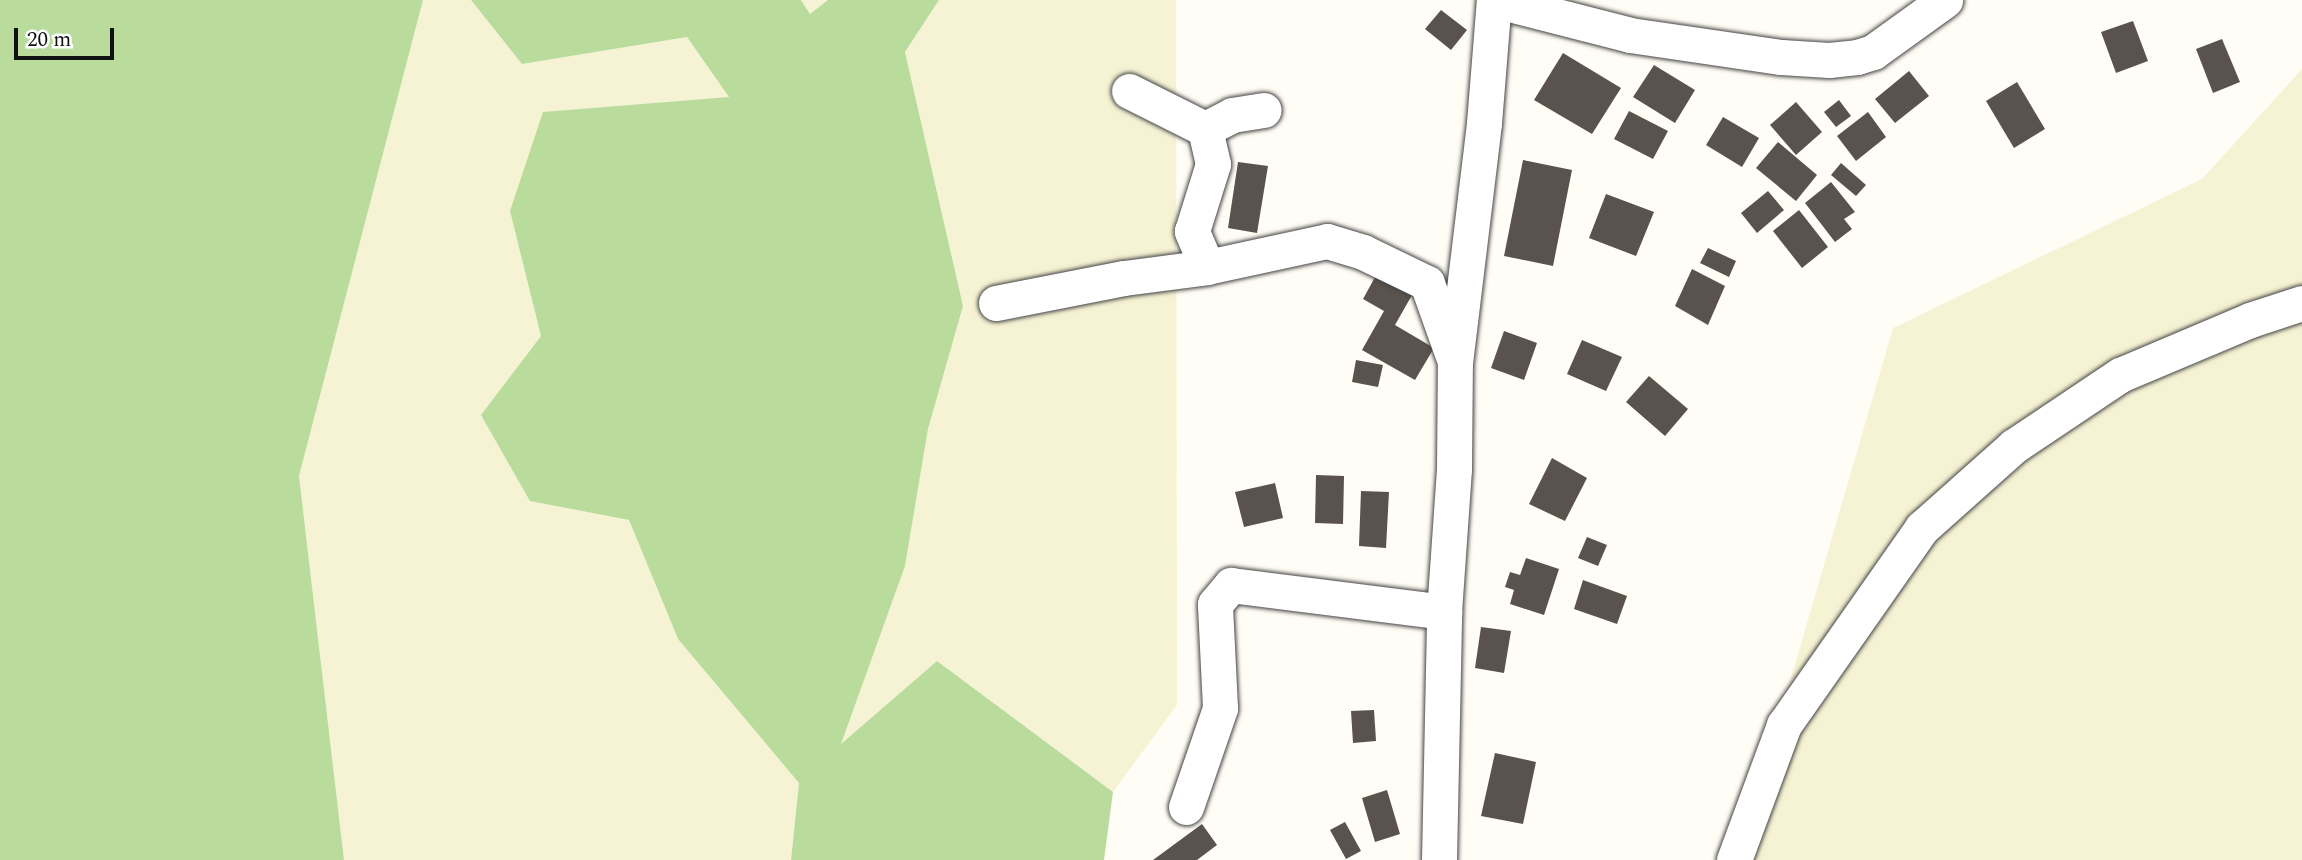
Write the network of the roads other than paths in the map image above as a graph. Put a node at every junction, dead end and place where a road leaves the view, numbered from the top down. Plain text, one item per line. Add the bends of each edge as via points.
1 (1494, 0) edge
2 (1945, 0) edge
3 (1129, 91) dead end
4 (1264, 110) dead end
5 (1205, 128) junction
6 (1207, 267) junction
7 (996, 303) dead end
8 (2302, 303) edge
9 (1455, 363) junction
10 (1444, 612) junction
11 (1186, 807) dead end
12 (1439, 860) edge
13 (1734, 860) edge

1 - 2 street via 1630,34 1829,60 1873,52
1 - 9 street
3 - 5 street
4 - 5 street via 1232,115
5 - 6 street via 1213,164 1192,231
6 - 7 street
6 - 9 street via 1326,242 1363,252 1427,283
8 - 13 street via 2120,375 2014,446 1922,528 1784,725
9 - 10 street via 1454,469
10 - 11 street via 1231,585 1215,604 1220,708
10 - 12 street

